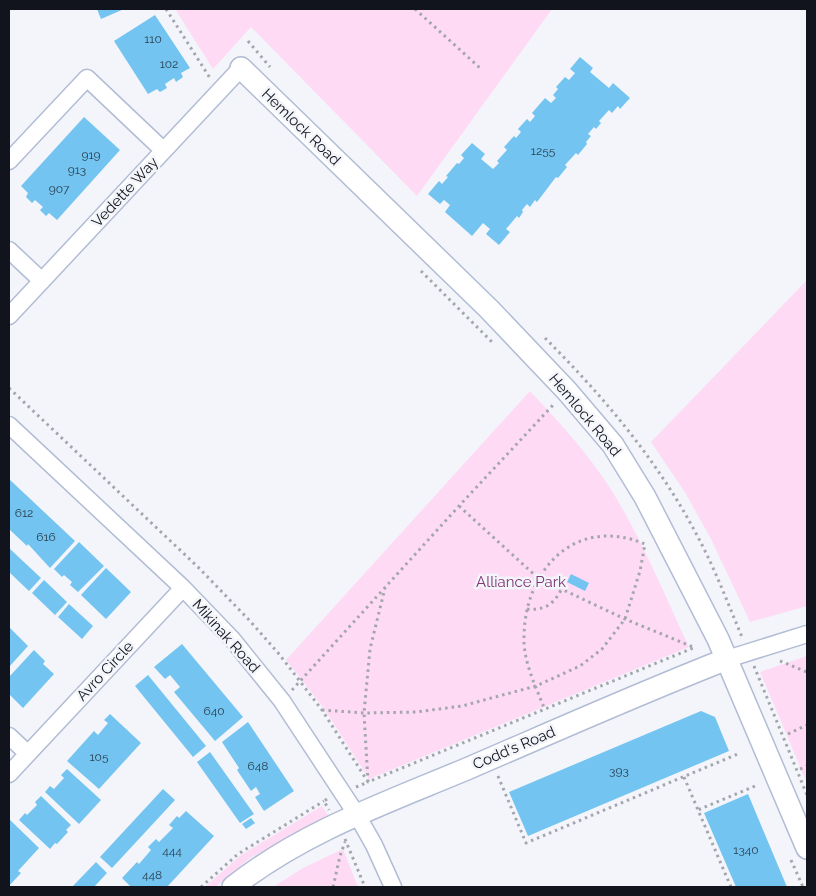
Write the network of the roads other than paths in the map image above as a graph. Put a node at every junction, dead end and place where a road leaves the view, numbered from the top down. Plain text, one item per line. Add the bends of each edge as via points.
1 (241, 68) joint
2 (163, 150) junction
3 (9, 161) edge
4 (9, 250) edge
5 (42, 281) junction
6 (9, 316) edge
7 (9, 425) edge
8 (183, 588) junction
9 (807, 634) edge
10 (727, 659) junction
11 (9, 736) edge
12 (27, 753) junction
13 (9, 774) edge
14 (357, 816) junction
15 (798, 850) edge
16 (234, 887) edge
17 (393, 887) edge

1 - 2 street, Vedette Way
1 - 10 street, Hemlock Road via 489,309 560,402 608,439 667,538
2 - 3 street via 87,78
2 - 5 street, Vedette Way
4 - 5 street
5 - 6 street, Vedette Way
7 - 8 street, Mikinak Road
8 - 12 street, Avro Circle
8 - 14 street, Mikinak Road via 232,639 282,701
9 - 10 street, Codd's Road
10 - 14 street, Codd's Road
10 - 15 street, Hemlock Road
11 - 12 street
12 - 13 street, Avro Circle
14 - 16 street, Codd's Road via 288,850
14 - 17 street, Mikinak Road

